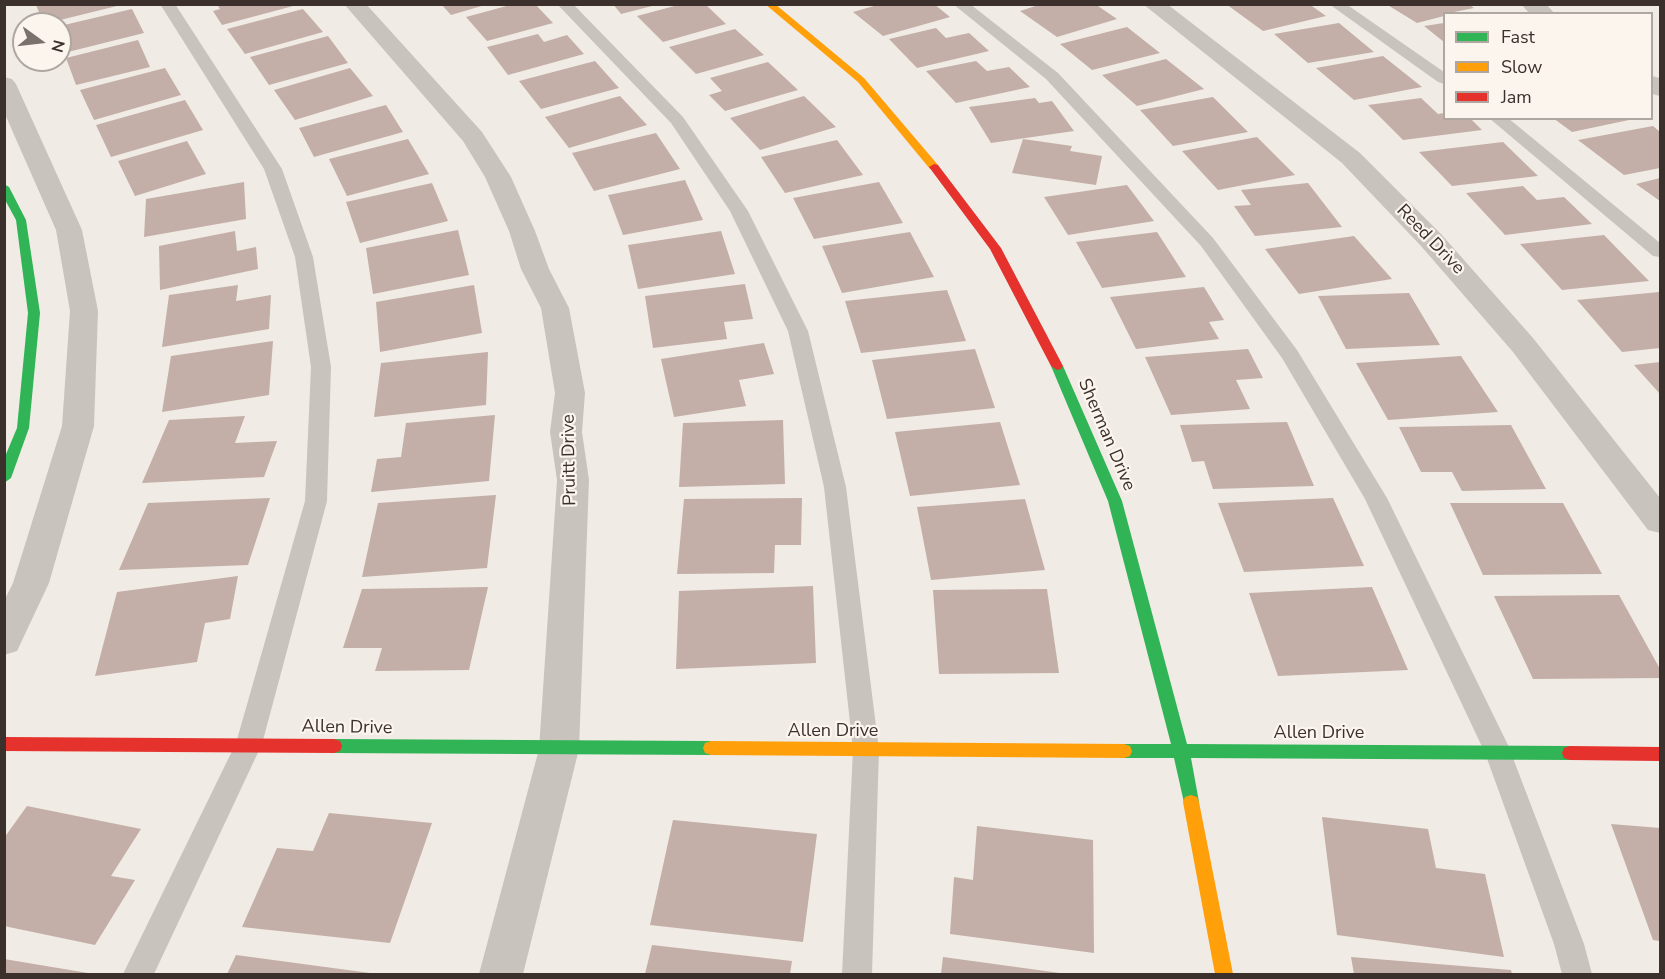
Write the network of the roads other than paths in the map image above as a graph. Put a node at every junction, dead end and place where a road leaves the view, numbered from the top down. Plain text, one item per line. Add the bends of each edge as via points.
1 (167, 4) edge
2 (354, 4) edge
3 (564, 4) edge
4 (769, 4) edge
5 (960, 4) edge
6 (1153, 4) edge
7 (1336, 4) edge
8 (1443, 78) edge
9 (4, 84) edge
10 (1499, 120) edge
11 (4, 187) edge
12 (1660, 252) edge
13 (4, 478) edge
14 (1660, 521) edge
15 (4, 640) edge
16 (4, 744) edge
17 (249, 744) junction
18 (559, 749) junction
19 (866, 750) junction
20 (1181, 751) junction
21 (1498, 753) junction
22 (1660, 754) edge
23 (138, 975) edge
24 (501, 975) edge
25 (857, 975) edge
26 (1224, 975) edge
27 (1577, 975) edge

1 - 17 lane via 273,169 304,257 321,368 316,501
2 - 18 street, Pruitt Drive via 473,137 498,177 534,269 555,308 570,393 566,432 573,480
3 - 19 lane via 677,120 739,211 798,331 835,487
4 - 20 street, Sherman Drive via 861,80 929,160 995,248 1057,365 1115,501
5 - 21 lane via 1059,84 1207,242 1290,355 1376,498
6 - 14 street, Reed Drive via 1351,158 1431,240 1523,345
7 - 8 lane
9 - 15 street via 69,230 84,311 78,426 31,583
10 - 12 lane
11 - 13 street via 21,220 34,313 23,428
16 - 17 street, Allen Drive
17 - 18 street, Allen Drive
17 - 23 lane
18 - 19 street, Allen Drive
18 - 24 street, Pruitt Drive
19 - 20 street, Allen Drive
19 - 25 lane
20 - 21 street, Allen Drive
20 - 26 street, Sherman Drive
21 - 22 street, Allen Drive
21 - 27 lane

